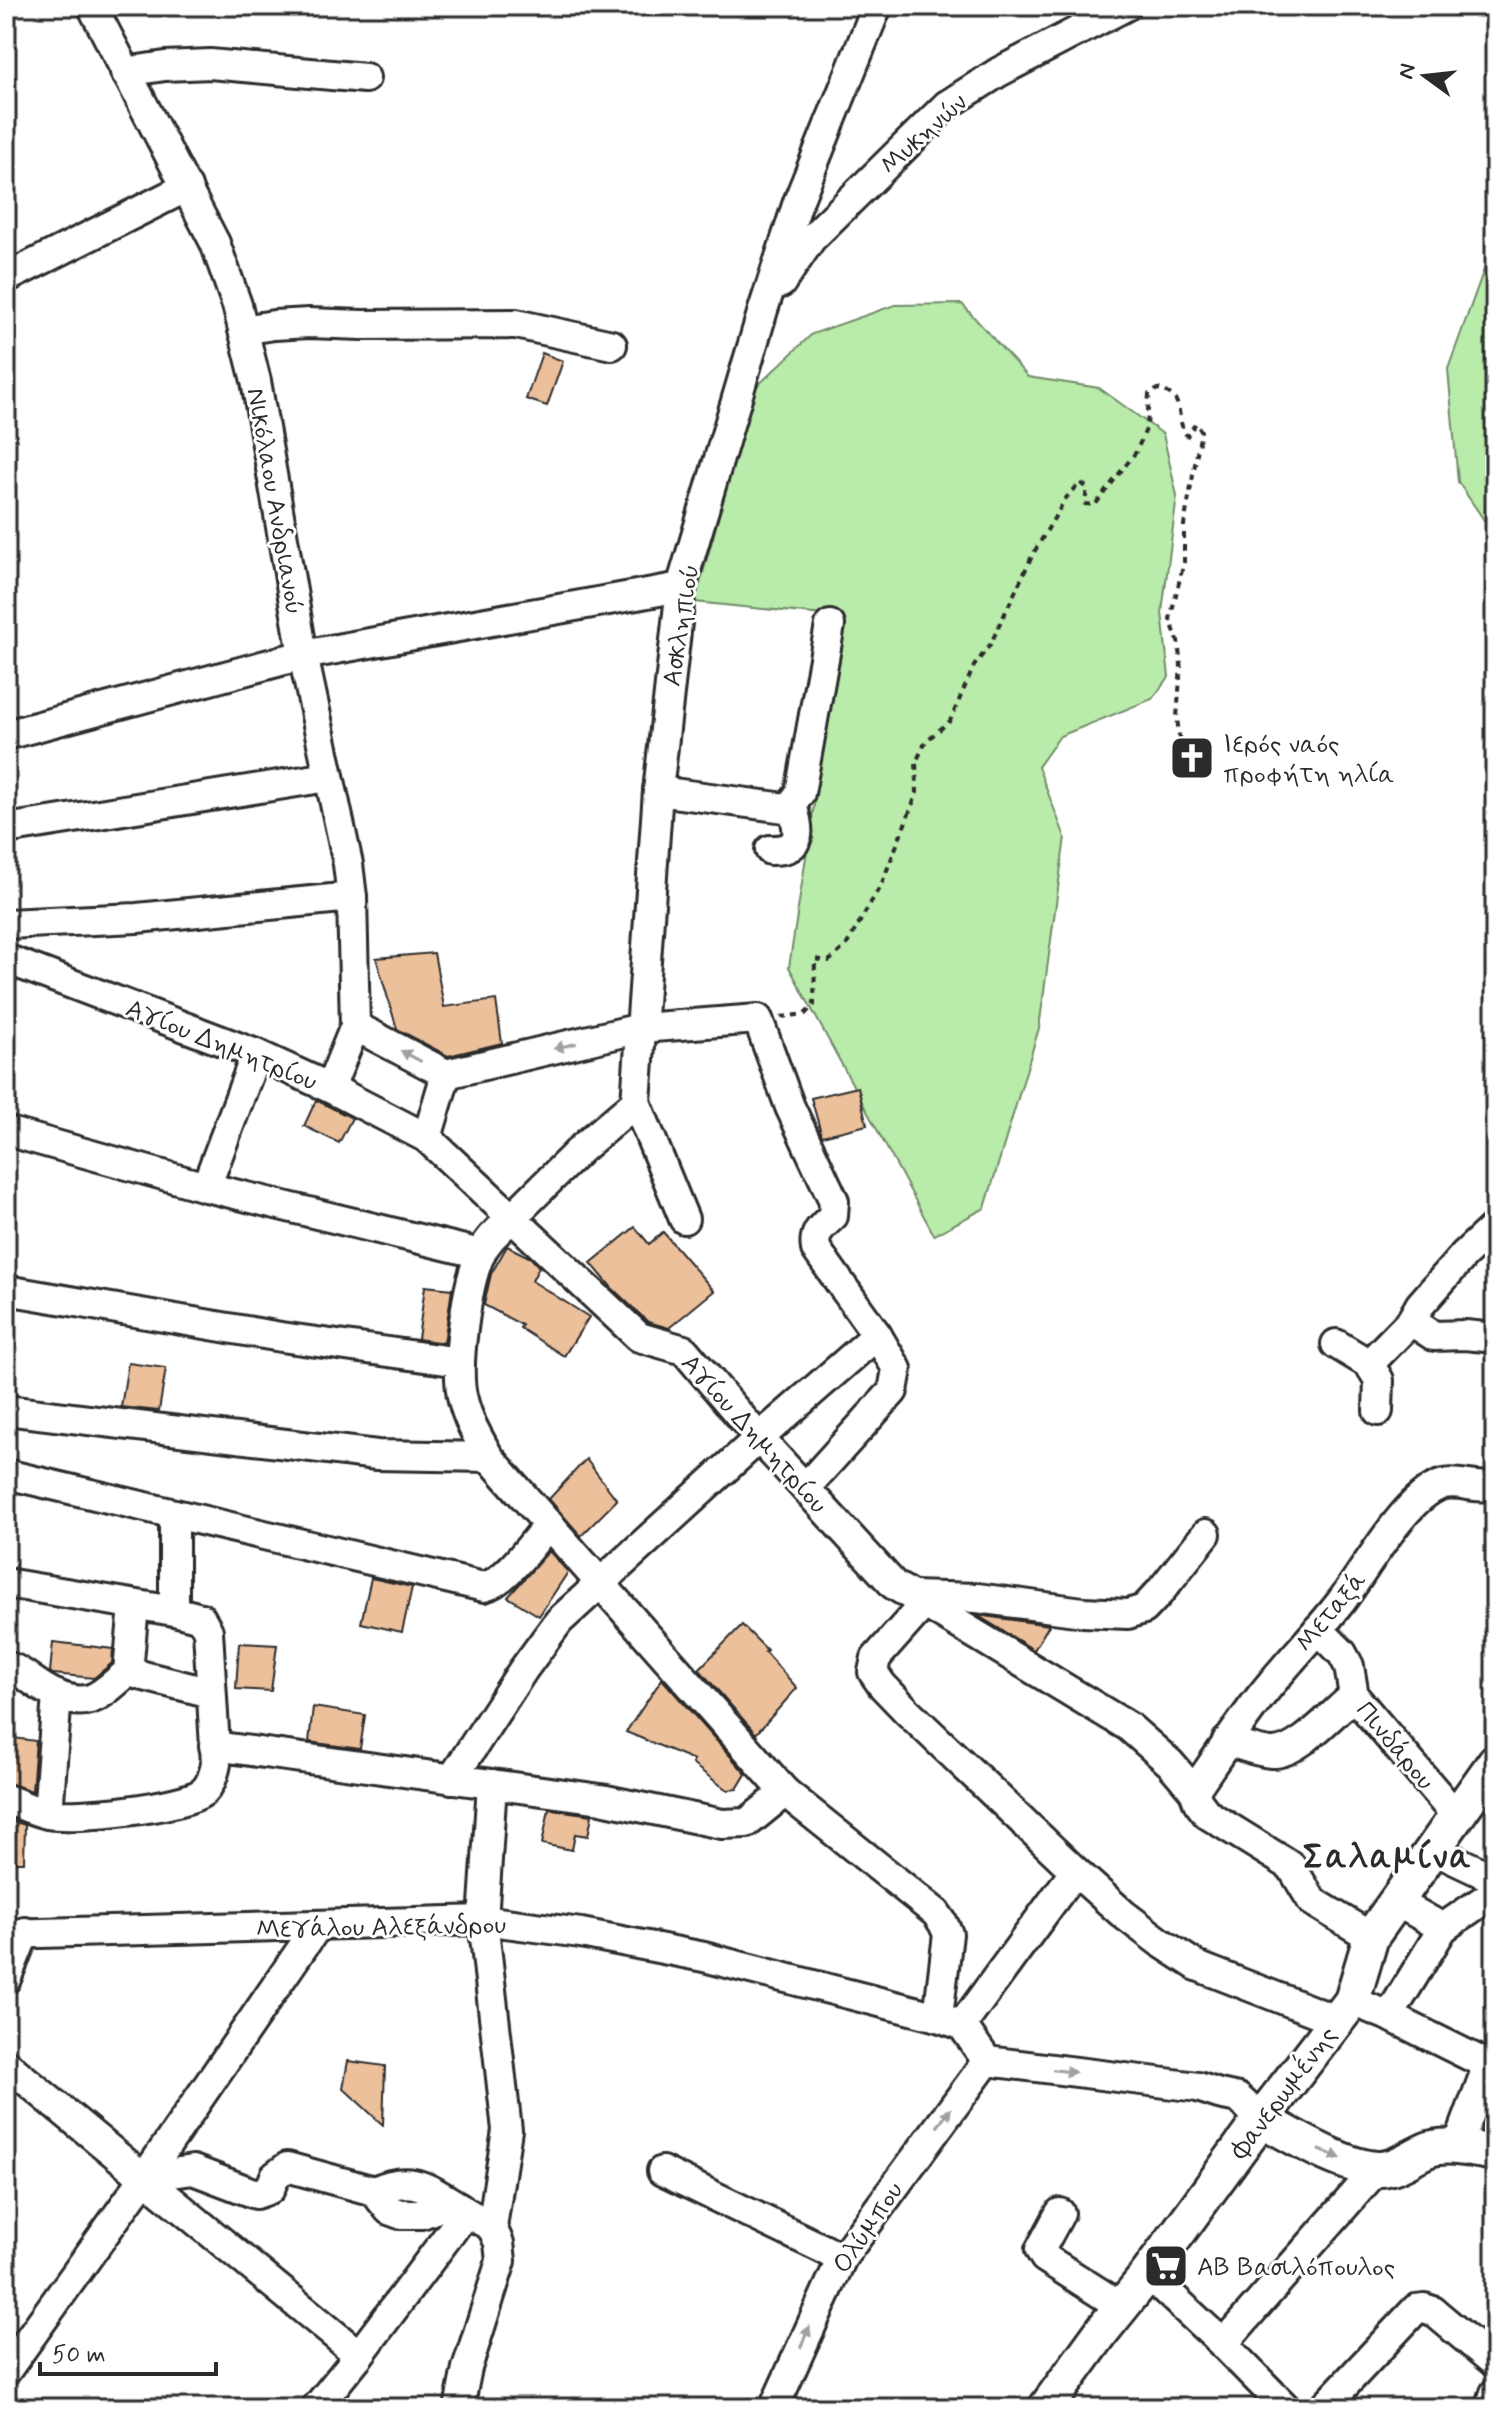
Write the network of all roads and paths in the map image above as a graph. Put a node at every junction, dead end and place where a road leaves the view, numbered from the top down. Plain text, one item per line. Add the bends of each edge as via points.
1 (92, 6) edge
2 (877, 6) edge
3 (1126, 6) edge
4 (125, 72) junction
5 (365, 78) dead end
6 (187, 187) junction
7 (6, 278) edge
8 (763, 310) junction
9 (243, 330) junction
10 (612, 345) dead end
11 (681, 587) junction
12 (830, 625) dead end
13 (303, 655) junction
14 (7, 739) edge
15 (1180, 745) dead end
16 (328, 777) junction
17 (658, 791) junction
18 (792, 804) junction
19 (6, 829) edge
20 (770, 850) dead end
21 (352, 897) junction
22 (6, 924) edge
23 (6, 959) edge
24 (758, 1019) junction
25 (355, 1026) junction
26 (641, 1028) junction
27 (256, 1054) junction
28 (446, 1074) junction
29 (330, 1088) junction
30 (636, 1102) junction
31 (6, 1131) edge
32 (427, 1138) junction
33 (206, 1187) junction
34 (510, 1218) junction
35 (684, 1219) dead end
36 (1495, 1226) edge
37 (481, 1254) junction
38 (6, 1290) edge
39 (1411, 1321) junction
40 (877, 1335) junction
41 (1495, 1338) edge
42 (1336, 1344) dead end
43 (460, 1362) junction
44 (1369, 1364) junction
45 (6, 1410) edge
46 (1378, 1411) dead end
47 (759, 1438) junction
48 (489, 1457) junction
49 (6, 1474) edge
50 (1495, 1485) edge
51 (805, 1488) junction
52 (174, 1516) junction
53 (549, 1524) junction
54 (1206, 1534) dead end
55 (600, 1582) junction
56 (6, 1583) edge
57 (918, 1600) junction
58 (134, 1605) junction
59 (174, 1611) junction
60 (1318, 1629) junction
61 (6, 1666) edge
62 (128, 1672) junction
63 (211, 1693) junction
64 (57, 1695) junction
65 (1354, 1696) junction
66 (1227, 1741) junction
67 (214, 1746) junction
68 (1495, 1762) edge
69 (452, 1779) junction
70 (492, 1784) junction
71 (1194, 1791) junction
72 (785, 1792) junction
73 (6, 1799) edge
74 (48, 1814) junction
75 (1458, 1818) junction
76 (1434, 1850) junction
77 (1075, 1871) junction
78 (1495, 1879) edge
79 (1495, 1892) edge
80 (1397, 1902) junction
81 (483, 1920) junction
82 (318, 1925) junction
83 (1443, 1928) junction
84 (16, 1933) edge
85 (1371, 1937) junction
86 (6, 1979) edge
87 (1344, 2010) junction
88 (1389, 2016) junction
89 (950, 2021) junction
90 (987, 2061) junction
91 (6, 2064) edge
92 (1491, 2066) edge
93 (1261, 2119) junction
94 (1457, 2148) junction
95 (1495, 2153) edge
96 (503, 2162) junction
97 (1377, 2169) junction
98 (662, 2171) dead end
99 (145, 2177) junction
100 (456, 2206) junction
101 (1060, 2213) dead end
102 (492, 2227) junction
103 (842, 2258) junction
104 (1148, 2274) junction
105 (1122, 2307) junction
106 (1223, 2344) junction
107 (359, 2355) junction
108 (1495, 2363) edge
109 (6, 2371) edge
110 (1495, 2393) edge
111 (316, 2408) edge
112 (459, 2408) edge
113 (774, 2408) edge
114 (1046, 2408) edge
115 (1286, 2408) edge
116 (1323, 2408) edge
117 (1490, 2408) edge

1 - 4 street, Νικόλαου Ανδριανού
2 - 8 street, Ασκληπιού via 798,202
3 - 8 street, Μυκηνών via 947,105 811,239
4 - 5 street via 210,64
4 - 6 street, Νικόλαου Ανδριανού
6 - 7 street
6 - 9 street, Νικόλαου Ανδριανού via 215,243
8 - 11 street, Ασκληπιού
9 - 10 street via 309,323 516,324
9 - 13 street, Νικόλαου Ανδριανού
11 - 13 street
11 - 17 street, Ασκληπιού
12 - 18 street via 800,793
13 - 14 street
13 - 16 street, Νικόλαου Ανδριανού
15 - 24 path via 1181,665 1170,619 1184,562 1184,525 1201,431 1196,423 1187,436 1178,401 1158,389 1149,394 1147,427 1136,452 1095,505 1085,504 1087,487 1080,483 1066,498 974,666 950,721 926,741 916,762 917,793 882,883 846,946 829,961 815,959 814,1005 805,1014
16 - 19 street
16 - 21 street, Νικόλαου Ανδριανού
17 - 18 street via 785,808
17 - 26 street, Ασκληπιού
18 - 20 street via 797,839 792,847
21 - 22 street via 137,918
21 - 25 street, Νικόλαου Ανδριανού
23 - 27 street, Αγίου Δημητρίου
24 - 26 street
24 - 40 street via 790,1107 834,1201 833,1216 817,1231 816,1249
28 -> 25 street
25 - 29 street
26 -> 28 street
26 - 30 street, Ασκληπιού
27 - 29 street, Αγίου Δημητρίου
27 - 33 street
28 - 32 street
29 - 32 street, Αγίου Δημητρίου
30 - 34 street
30 - 35 street
31 - 33 street
32 - 34 street, Αγίου Δημητρίου
33 - 37 street
34 - 37 street
34 - 47 street, Αγίου Δημητρίου via 639,1337 684,1350
36 - 39 street via 1464,1255
37 - 43 street via 467,1305
38 - 43 street
39 - 41 street via 1434,1336
39 - 44 street
40 - 47 street
40 - 51 street via 897,1369 893,1391
42 - 44 street
43 - 48 street via 462,1397
44 - 46 street via 1379,1380
45 - 48 street via 377,1455
47 - 51 street, Αγίου Δημητρίου
47 - 55 street
48 - 53 street
49 - 52 street
50 - 60 street, Μεταξά via 1437,1485 1424,1495
51 - 57 street, Αγίου Δημητρίου via 894,1585
52 - 53 street via 484,1587 504,1576
52 - 59 street
53 - 55 street
54 - 57 street via 1144,1609 1128,1614 977,1598
55 - 69 street via 559,1621
55 - 72 street
56 - 58 street
57 - 71 street, Αγίου Δημητρίου via 1129,1727
57 - 77 street via 876,1658 873,1672
58 - 59 street
58 - 62 street
59 - 63 street via 201,1618 207,1625
60 - 65 street, Πινδάρου via 1349,1666
60 - 66 street, Μεταξά
61 - 64 street
62 - 63 street
62 - 64 street via 95,1699
63 - 67 street
64 - 74 street
65 - 66 street via 1313,1732 1275,1754
65 - 75 street, Πινδάρου
66 - 71 street, Μεταξά
67 - 69 street
67 - 74 street via 213,1779 196,1795 146,1808
68 - 75 main road, Φανερωμένης
69 - 70 street
70 - 72 street via 722,1824 747,1823
70 - 81 street
71 - 85 street, Αγίου Δημητρίου via 1207,1814 1291,1866 1312,1901
72 - 89 street via 936,1913 948,1934
73 - 74 street
75 - 76 main road, Φανερωμένης
76 - 78 street
76 - 80 main road, Φανερωμένης
77 - 87 street via 1123,1914 1197,1966
77 - 89 street
79 - 83 street
80 - 83 street
80 - 85 main road, Φανερωμένης
81 - 82 street, Μεγάλου Αλεξάνδρου
81 - 89 street, Μεγάλου Αλεξάνδρου via 704,1957
81 - 96 street via 507,2130
82 - 84 street, Μεγάλου Αλεξάνδρου
82 - 99 street
83 - 88 street
84 - 86 street
85 - 87 main road, Φανερωμένης
87 - 88 street
87 - 93 main road, Φανερωμένης
88 - 92 street
89 - 90 street
90 -> 93 street via 1198,2087 1238,2098
103 -> 90 street, Ολύμπου
91 - 99 street
92 - 94 street
93 -> 97 main road via 1319,2150
93 - 104 main road, Φανερωμένης
94 - 95 main road
94 - 97 main road via 1430,2148
96 - 100 street
96 - 102 street
97 - 106 street
98 - 103 street
99 - 100 street via 193,2170 256,2194 270,2189 287,2167 374,2191 386,2185 424,2185
99 - 107 street
99 - 109 street
100 - 102 street
100 - 107 street
101 - 105 street via 1040,2250 1045,2258
102 - 112 street via 501,2261
113 -> 103 street, Ολύμπου
104 - 105 main road, Φανερωμένης
104 - 106 street
105 - 114 main road, Φανερωμένης
106 - 115 street
107 - 111 street
108 - 116 street via 1433,2311 1416,2309
110 - 117 street

